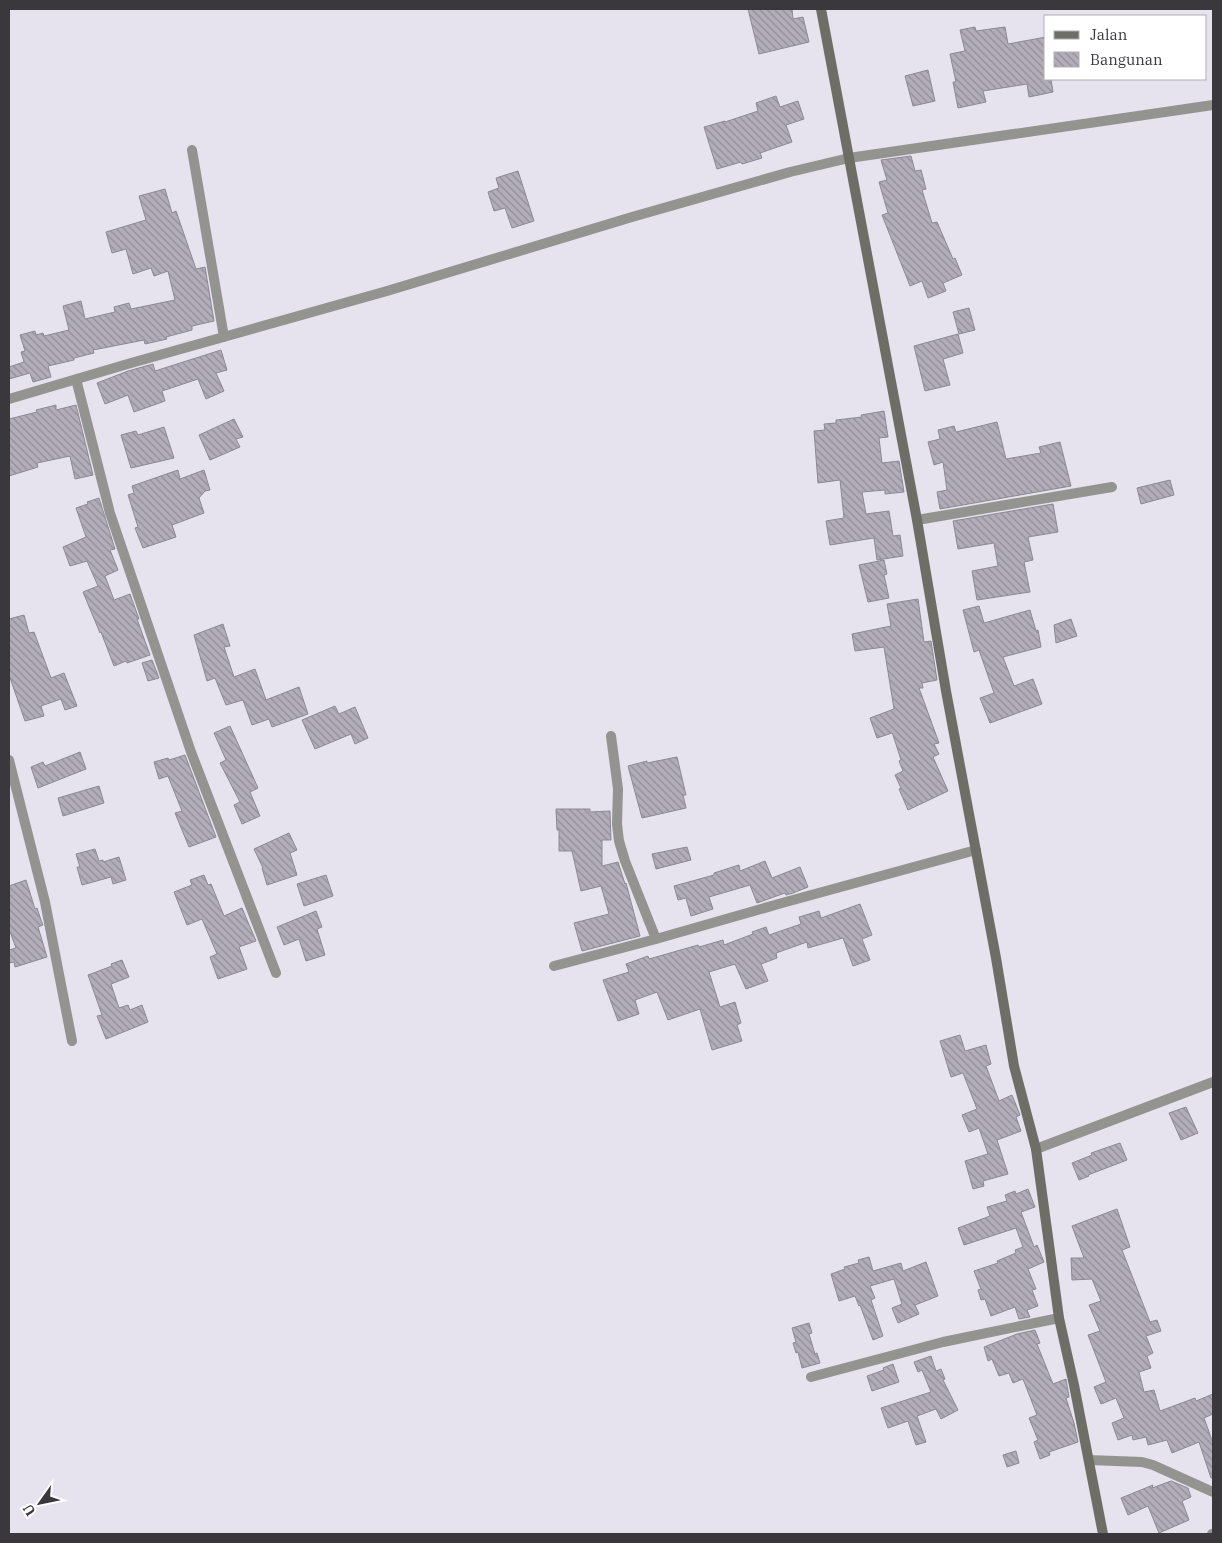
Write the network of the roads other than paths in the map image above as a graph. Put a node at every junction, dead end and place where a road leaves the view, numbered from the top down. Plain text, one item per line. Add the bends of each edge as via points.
1 (821, 9) edge
2 (1213, 105) edge
3 (192, 150) dead end
4 (849, 158) junction
5 (224, 337) junction
6 (76, 379) junction
7 (9, 399) edge
8 (1112, 487) dead end
9 (916, 520) junction
10 (610, 736) dead end
11 (9, 760) edge
12 (976, 850) junction
13 (656, 940) junction
14 (554, 966) dead end
15 (276, 973) dead end
16 (72, 1041) dead end
17 (1213, 1082) edge
18 (1036, 1149) junction
19 (1059, 1318) junction
20 (811, 1377) dead end
21 (1089, 1460) junction
22 (1213, 1492) edge
23 (1103, 1534) edge

1 - 4 main road
2 - 4 street
3 - 5 street
4 - 5 street via 650,212
4 - 9 main road
5 - 6 street
6 - 7 street
6 - 15 street via 110,513 191,752
8 - 9 street
9 - 12 main road
10 - 13 street via 618,789 619,841
11 - 16 street via 45,902
12 - 13 street
12 - 18 main road via 1014,1066
13 - 14 street
17 - 18 street
18 - 19 main road
19 - 20 street via 943,1342
19 - 21 main road
21 - 22 street via 1142,1462
21 - 23 main road

